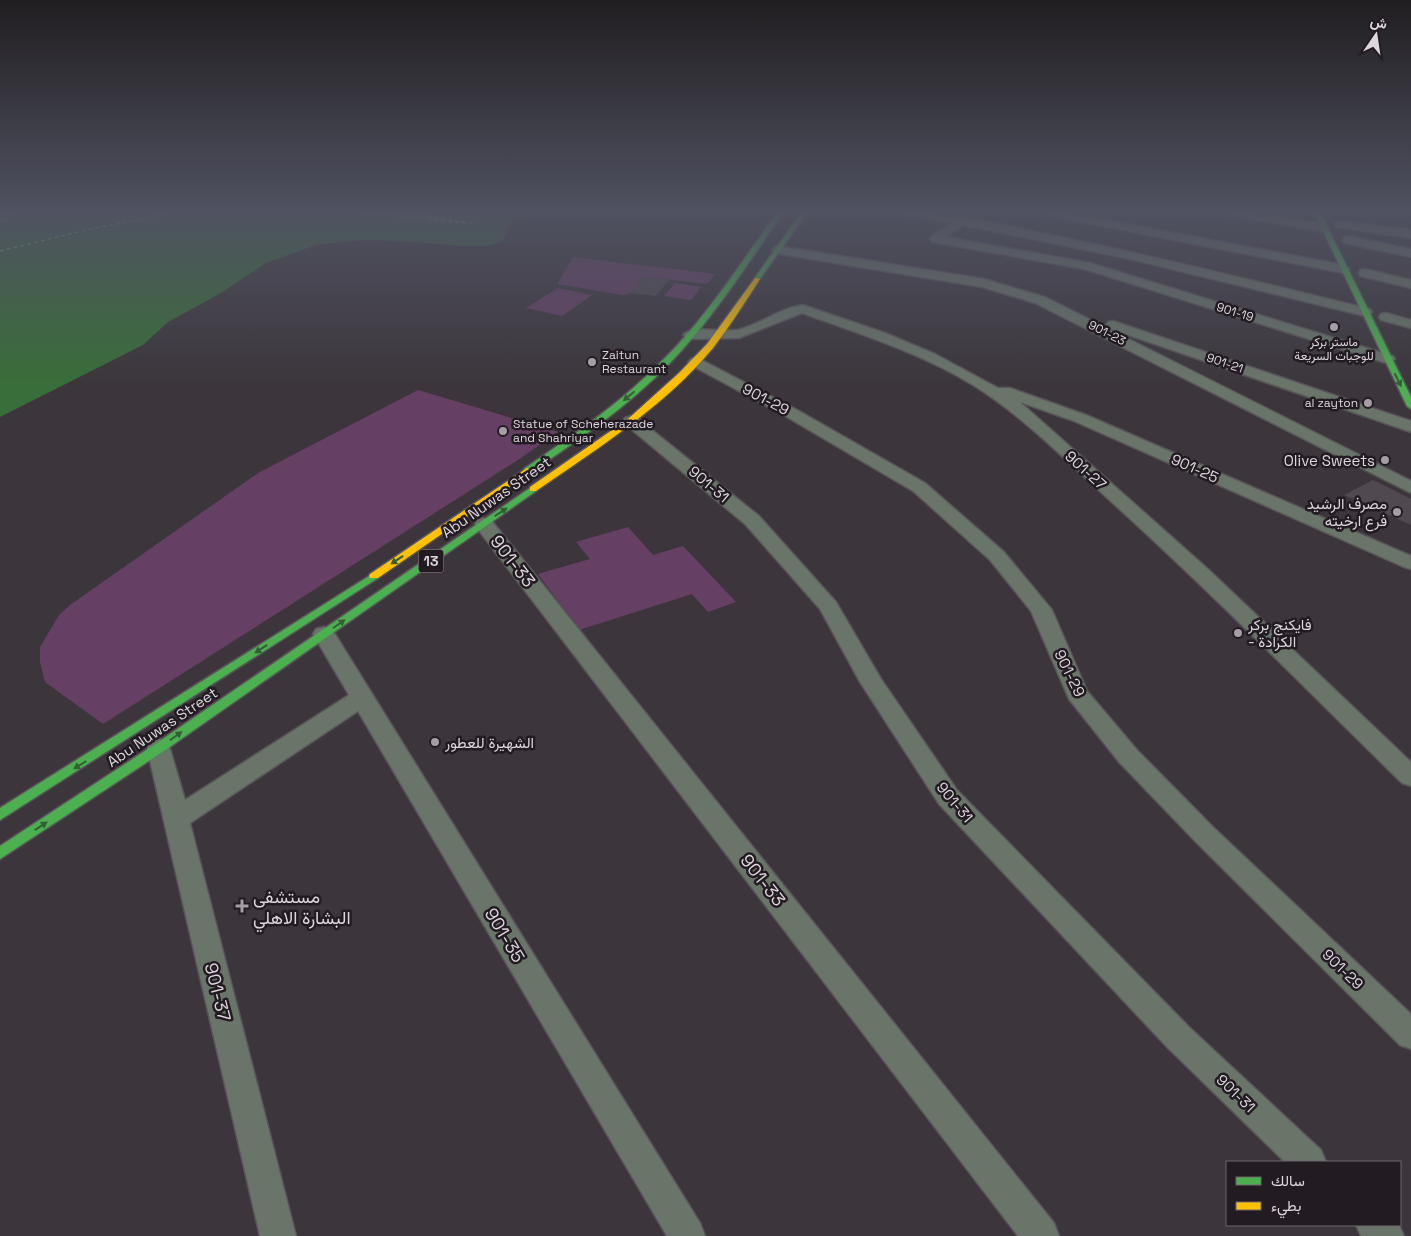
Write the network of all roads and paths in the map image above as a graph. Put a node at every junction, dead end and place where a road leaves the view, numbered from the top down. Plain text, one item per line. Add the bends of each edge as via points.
1 (740, 268) edge
2 (766, 268) edge
3 (888, 268) edge
4 (1091, 268) edge
5 (1184, 268) edge
6 (1332, 268) edge
7 (1363, 268) edge
8 (1370, 268) edge
9 (1344, 270) joint
10 (1411, 284) edge
11 (1374, 290) dead end
12 (1040, 300) junction
13 (1365, 312) junction
14 (1384, 313) joint
15 (1411, 324) edge
16 (1395, 333) dead end
17 (690, 335) junction
18 (718, 336) junction
19 (1388, 359) junction
20 (696, 362) junction
21 (976, 381) junction
22 (1411, 406) edge
23 (631, 420) junction
24 (1411, 427) edge
25 (1411, 488) edge
26 (484, 524) junction
27 (1411, 563) edge
28 (324, 634) junction
29 (362, 697) junction
30 (159, 748) junction
31 (1411, 777) edge
32 (0, 814) edge
33 (176, 819) junction
34 (0, 853) edge
35 (1411, 1035) edge
36 (1308, 1161) edge
37 (1375, 1226) edge
38 (278, 1236) edge
39 (687, 1236) edge
40 (1041, 1236) edge
41 (1386, 1236) edge

1 - 17 main road, Abu Nuwas Street / 13
2 - 18 main road, Abu Nuwas Street / 13
3 - 12 street, 901-23 via 984,283
4 - 19 street, 901-19
5 - 13 street
6 - 9 street
7 - 11 main road
8 - 10 street
9 - 13 main road
12 - 24 street, 901-21
12 - 25 street, 901-23
13 - 19 main road
14 - 15 street
14 - 16 main road
17 - 18 street, 901-27
17 -> 32 main road, Abu Nuwas Street / 13 via 638,388 554,452 358,587
18 - 20 main road, Abu Nuwas Street / 13
18 - 21 street, 901-27 via 748,331 794,310 810,311 930,357
19 -> 22 main road
20 - 23 main road, Abu Nuwas Street / 13
20 - 35 street, 901-29 via 919,487 998,556 1040,610 1077,694 1128,756
21 - 27 street, 901-25 via 1080,418
21 - 31 street, 901-27 via 1018,408 1194,568
26 -> 23 main road, Abu Nuwas Street / 13
23 - 36 street, 901-31 via 752,520 830,606 871,682 948,797 1178,1038
28 -> 26 main road, Abu Nuwas Street / 13
26 - 40 street, 901-33
28 - 29 street, 901-35
30 -> 28 main road, Abu Nuwas Street / 13
29 - 33 street
29 - 39 street, 901-35
30 - 33 street, 901-37
34 -> 30 main road, Abu Nuwas Street / 13
33 - 38 street, 901-37
37 - 41 street

